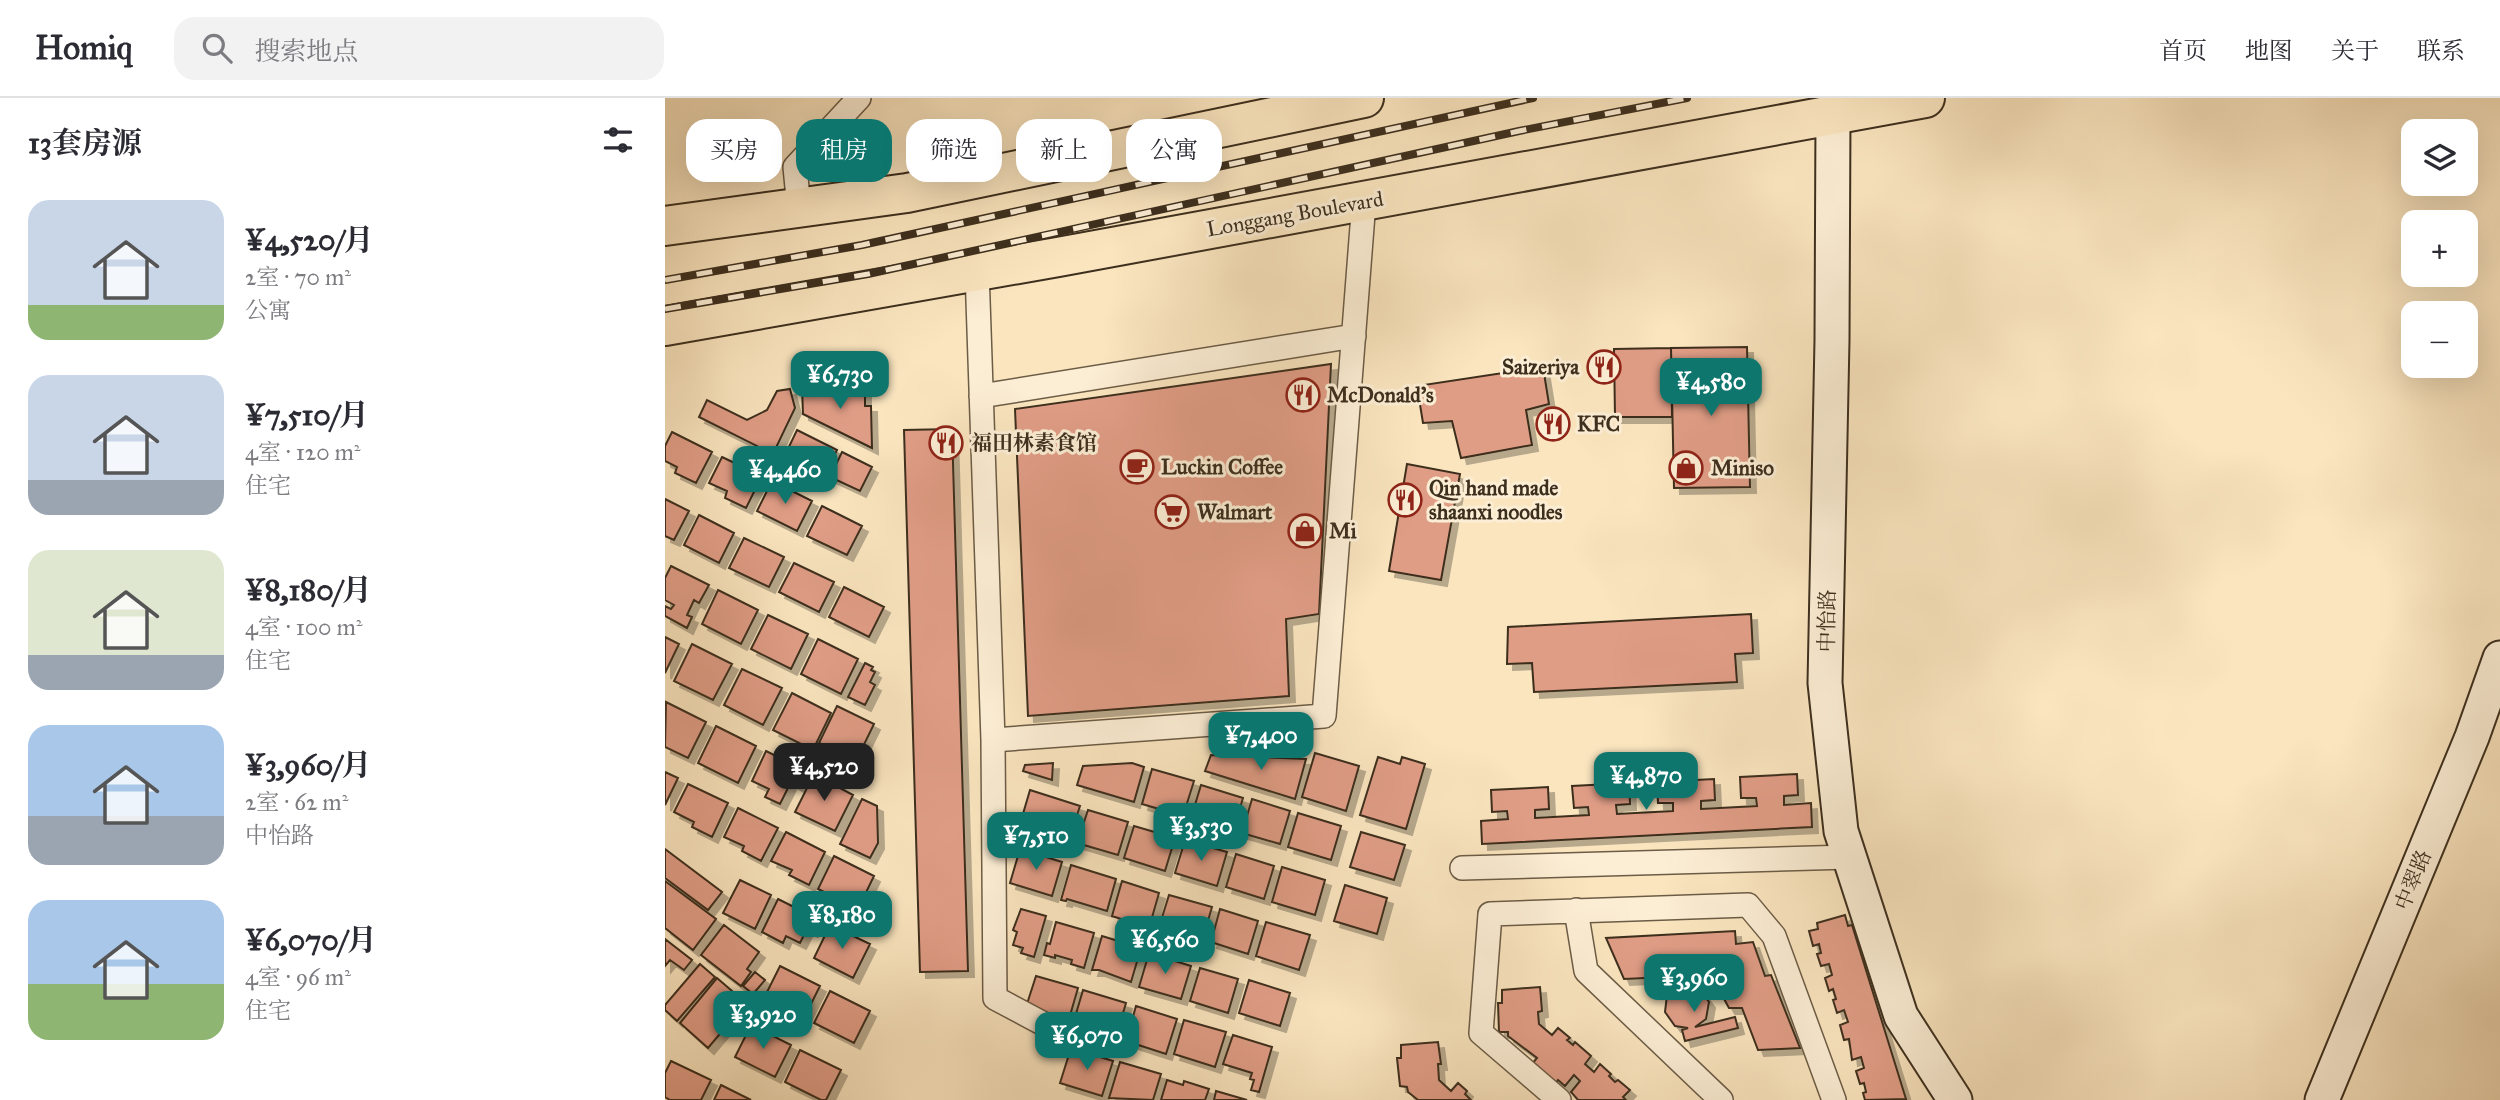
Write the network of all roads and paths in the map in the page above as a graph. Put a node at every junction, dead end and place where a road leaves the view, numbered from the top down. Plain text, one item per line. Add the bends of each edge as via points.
1 (859, 98) edge
2 (1364, 98) edge
3 (1925, 98) edge
4 (1833, 116) junction
5 (1364, 201) junction
6 (799, 208) junction
7 (665, 226) edge
8 (977, 271) junction
9 (665, 326) edge
10 (1354, 336) junction
11 (981, 396) junction
12 (2500, 658) edge
13 (993, 740) junction
14 (1849, 857) junction
15 (1462, 868) dead end
16 (1576, 910) junction
17 (1057, 1031) dead end
18 (1716, 1098) edge
19 (1559, 1100) edge
20 (1834, 1100) edge
21 (1955, 1100) edge
22 (2322, 1100) edge

1 - 6 street via 795,167
2 - 6 highway via 907,193
3 - 4 highway, Longgang Boulevard
4 - 5 highway, Longgang Boulevard
4 - 14 street, 中怡路 via 1825,683 1840,831
5 - 8 highway, Longgang Boulevard
5 - 10 street
6 - 7 highway
8 - 9 highway, Longgang Boulevard
8 - 11 street
10 - 11 street
10 - 13 street via 1324,716
11 - 13 street
12 - 22 street, 中翠路 via 2472,737
13 - 17 street via 995,999
14 - 15 street
14 - 21 street, 中怡路 via 1901,1016
16 - 18 street via 1586,971
16 - 19 street via 1490,914 1481,1032
16 - 20 street via 1748,905 1774,936

